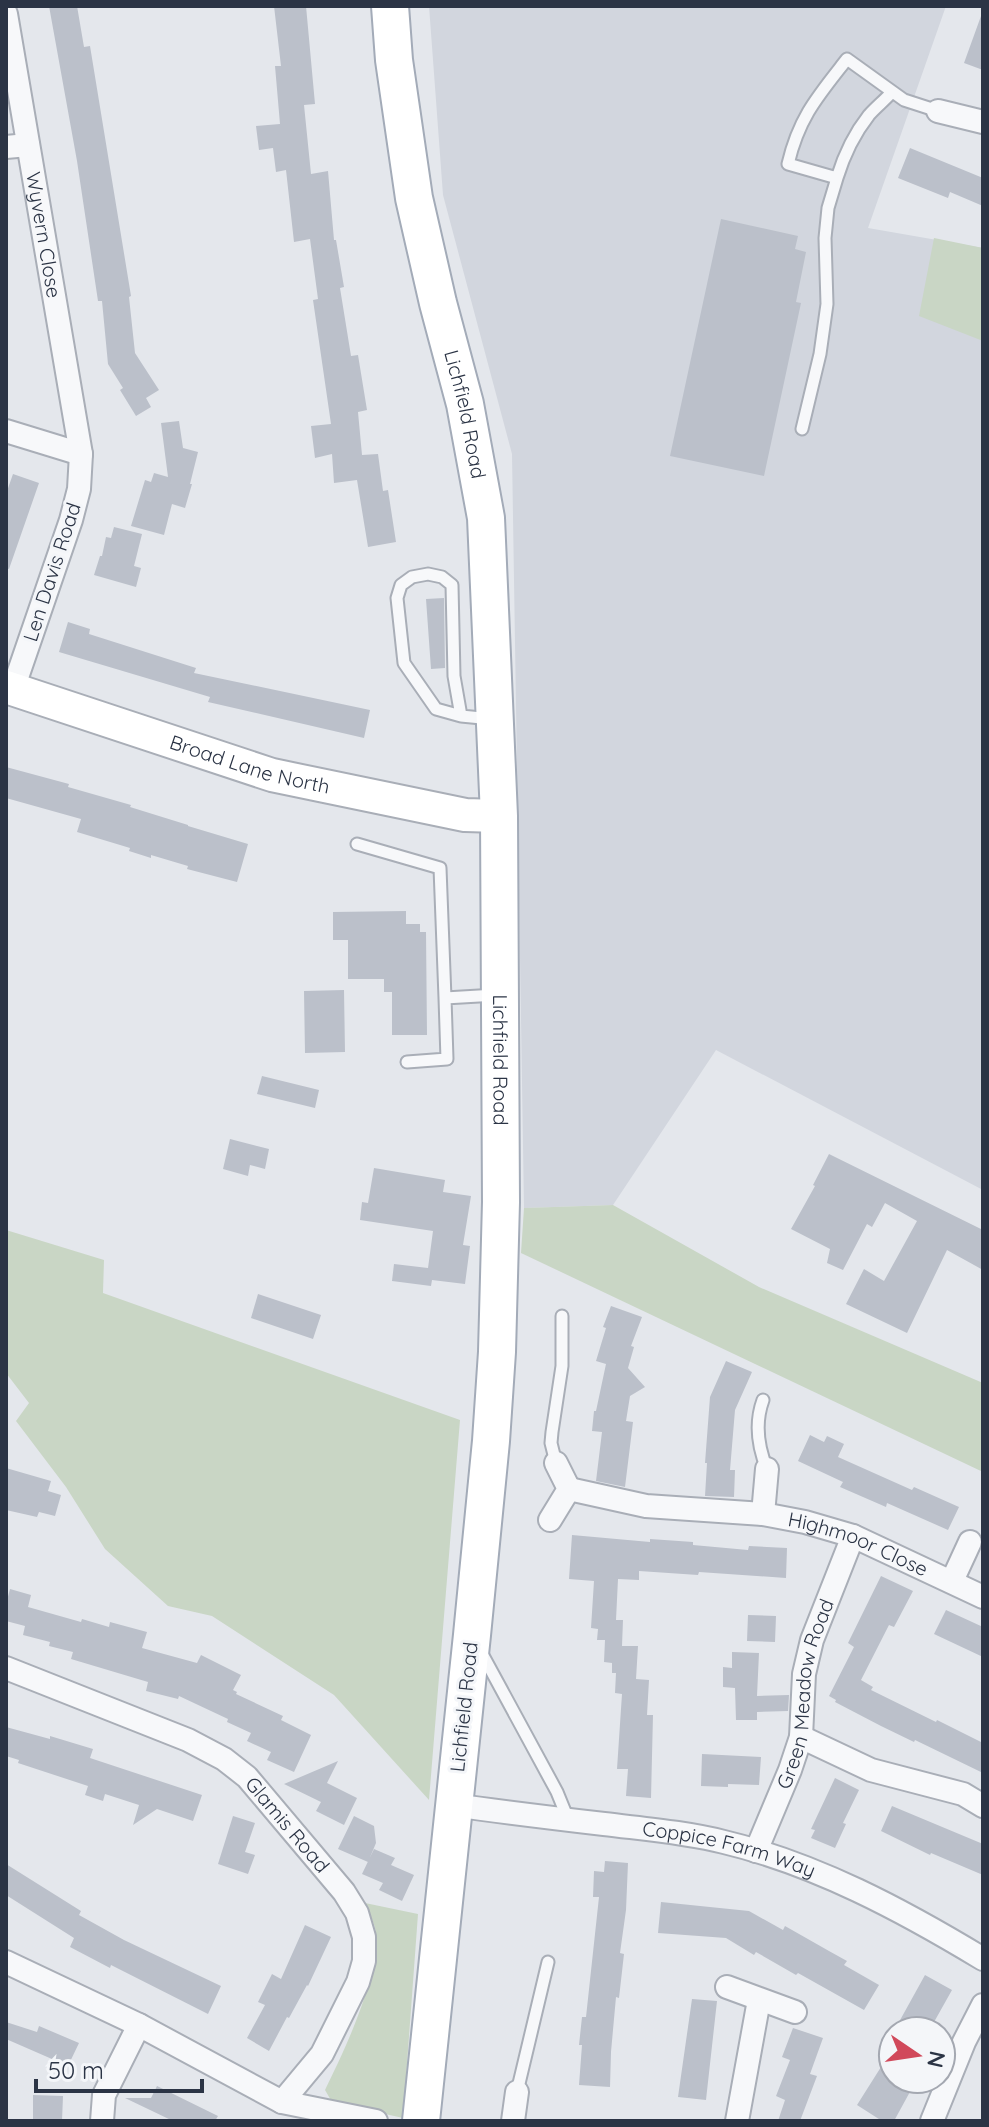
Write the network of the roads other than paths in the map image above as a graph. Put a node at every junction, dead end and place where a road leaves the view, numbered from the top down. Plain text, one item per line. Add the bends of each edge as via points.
1 (390, 6) edge
2 (6, 14) edge
3 (892, 92) junction
4 (938, 111) joint
5 (983, 122) edge
6 (17, 146) edge
7 (837, 178) junction
8 (802, 429) dead end
9 (6, 431) edge
10 (81, 454) junction
11 (10, 688) edge
12 (479, 717) junction
13 (499, 816) junction
14 (357, 844) dead end
15 (500, 995) junction
16 (445, 998) junction
17 (407, 1062) dead end
18 (562, 1316) dead end
19 (763, 1400) dead end
20 (556, 1463) joint
21 (767, 1469) joint
22 (569, 1489) junction
23 (763, 1514) junction
24 (550, 1520) dead end
25 (853, 1536) junction
26 (970, 1542) dead end
27 (952, 1581) junction
28 (983, 1597) edge
29 (472, 1635) junction
30 (6, 1668) edge
31 (801, 1737) junction
32 (453, 1805) junction
33 (983, 1806) edge
34 (568, 1820) junction
35 (756, 1851) junction
36 (983, 1959) edge
37 (6, 1962) edge
38 (548, 1962) dead end
39 (727, 1987) dead end
40 (759, 2000) junction
41 (983, 2005) edge
42 (795, 2012) dead end
43 (139, 2025) junction
44 (517, 2092) joint
45 (282, 2102) junction
46 (102, 2121) edge
47 (376, 2121) edge
48 (421, 2121) edge
49 (513, 2121) edge
50 (737, 2121) edge
51 (932, 2121) edge

1 - 12 main road, Lichfield Road via 414,198 465,404 486,518
2 - 6 street, Wyvern Close
3 - 4 lane
3 - 7 lane via 858,130
3 - 7 lane via 847,59 813,101 794,138 788,164
4 - 5 street
6 - 10 street, Wyvern Close via 43,224
7 - 8 lane via 825,238 826,316
9 - 10 street
10 - 11 street, Len Davis Road via 71,520
11 - 13 street, Broad Lane North via 272,775 465,815
12 - 12 lane via 436,709 404,663 397,598 401,585 412,577 428,574 452,585 454,676
12 - 13 main road, Lichfield Road
13 - 15 main road, Lichfield Road
14 - 16 lane via 440,868
15 - 16 lane
15 - 29 main road, Lichfield Road via 497,1352
16 - 17 lane via 447,1059
18 - 20 lane via 562,1366 551,1443
19 - 21 lane via 759,1437
20 - 22 street
21 - 23 street, Highmoor Close
22 - 23 street, Highmoor Close via 646,1506
22 - 24 street
23 - 25 street, Highmoor Close
25 - 27 street, Highmoor Close
25 - 31 street, Green Meadow Road via 812,1640 804,1674
26 - 27 street, Highmoor Close
27 - 28 street, Highmoor Close
29 - 32 main road, Lichfield Road
29 - 34 lane
30 - 45 street, Glamis Road via 224,1759 247,1777 344,1892 364,1937 358,1982 322,2054
31 - 33 street via 871,1770 963,1794
31 - 35 street, Green Meadow Road
32 - 34 street, Coppice Farm Way
32 - 48 main road, Lichfield Road
34 - 35 street, Coppice Farm Way via 681,1833
35 - 36 street, Coppice Farm Way via 883,1902
37 - 43 street
38 - 44 lane
39 - 40 street
40 - 42 street
40 - 50 street
41 - 51 street
43 - 45 street
43 - 46 street via 104,2095
44 - 49 street
45 - 47 street

